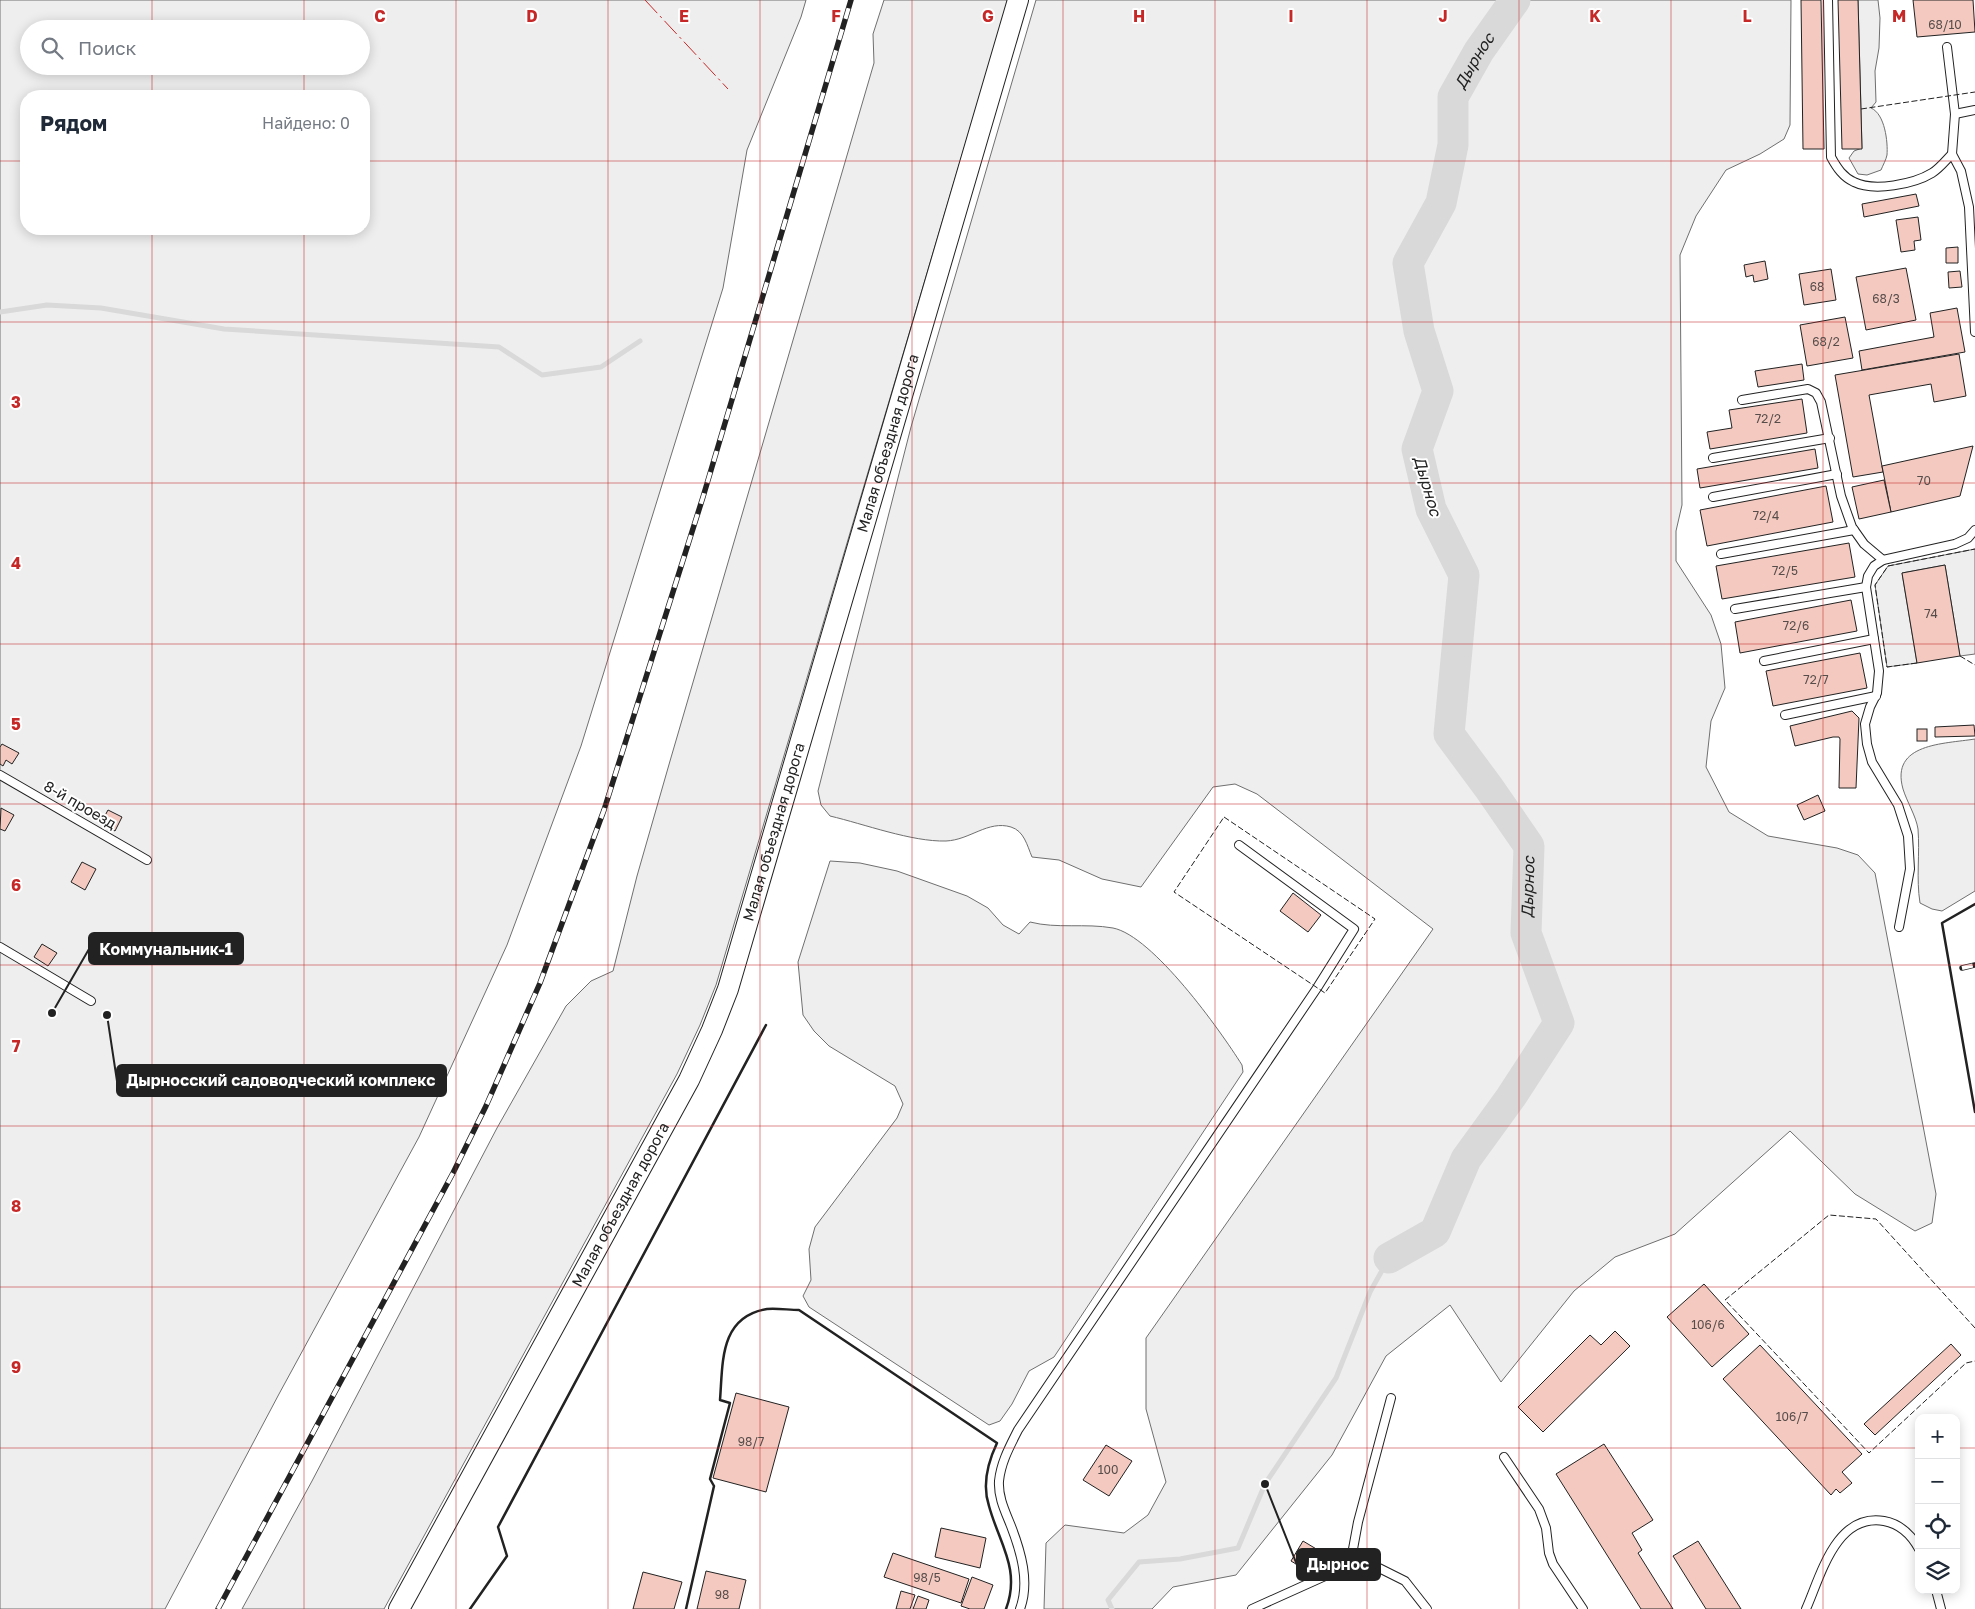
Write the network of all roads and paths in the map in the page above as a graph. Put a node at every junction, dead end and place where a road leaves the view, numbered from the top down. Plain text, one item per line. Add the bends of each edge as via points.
1 (1018, 0) edge
2 (1828, 0) edge
3 (1947, 48) dead end
4 (1975, 110) edge
5 (1955, 114) junction
6 (1952, 154) junction
7 (1972, 207) edge
8 (1975, 332) edge
9 (1742, 400) dead end
10 (1830, 438) junction
11 (1713, 458) dead end
12 (1837, 474) junction
13 (1713, 497) dead end
14 (1854, 530) junction
15 (1975, 530) edge
16 (1720, 554) dead end
17 (1883, 560) junction
18 (1866, 587) junction
19 (1736, 609) dead end
20 (1874, 639) junction
21 (1764, 661) dead end
22 (1876, 696) junction
23 (1785, 714) dead end
24 (0, 775) edge
25 (1239, 845) dead end
26 (147, 860) dead end
27 (1899, 927) dead end
28 (0, 947) edge
29 (91, 1001) dead end
30 (1391, 1398) dead end
31 (1504, 1457) dead end
32 (1915, 1543) edge
33 (1354, 1566) junction
34 (1937, 1594) edge
35 (399, 1609) edge
36 (1020, 1609) edge
37 (1252, 1609) edge
38 (1427, 1609) edge
39 (1583, 1609) edge
40 (1806, 1609) edge
41 (1941, 1609) edge

1 - 35 street, Малая объездная дорога via 716,1022 689,1080
2 - 6 lane via 1830,157 1840,172 1854,183 1895,185 1918,181 1934,172
3 - 5 lane
4 - 5 lane
5 - 6 lane
6 - 7 lane
7 - 8 lane
9 - 10 lane via 1808,389 1816,393 1821,402
10 - 11 lane
10 - 12 lane
12 - 13 lane
12 - 14 lane via 1841,496
14 - 16 lane
14 - 17 lane via 1864,544
15 - 17 lane via 1968,538 1955,544
17 - 18 lane via 1874,566
18 - 19 lane
18 - 20 lane
20 - 21 lane
20 - 22 lane via 1879,671
22 - 23 lane
22 - 27 lane via 1865,724 1866,744 1872,762 1898,805 1908,836 1910,869
24 - 26 lane, 8-й проезд
25 - 36 lane via 1354,929 1018,1430 1003,1460 999,1482 1001,1502 1021,1553 1025,1579
28 - 29 lane
30 - 33 lane via 1358,1522
31 - 39 lane via 1539,1508 1546,1528 1548,1554
32 - 40 lane via 1895,1523 1878,1520 1851,1528 1833,1549
33 - 37 lane
33 - 38 lane via 1377,1567 1405,1581
34 - 41 lane

